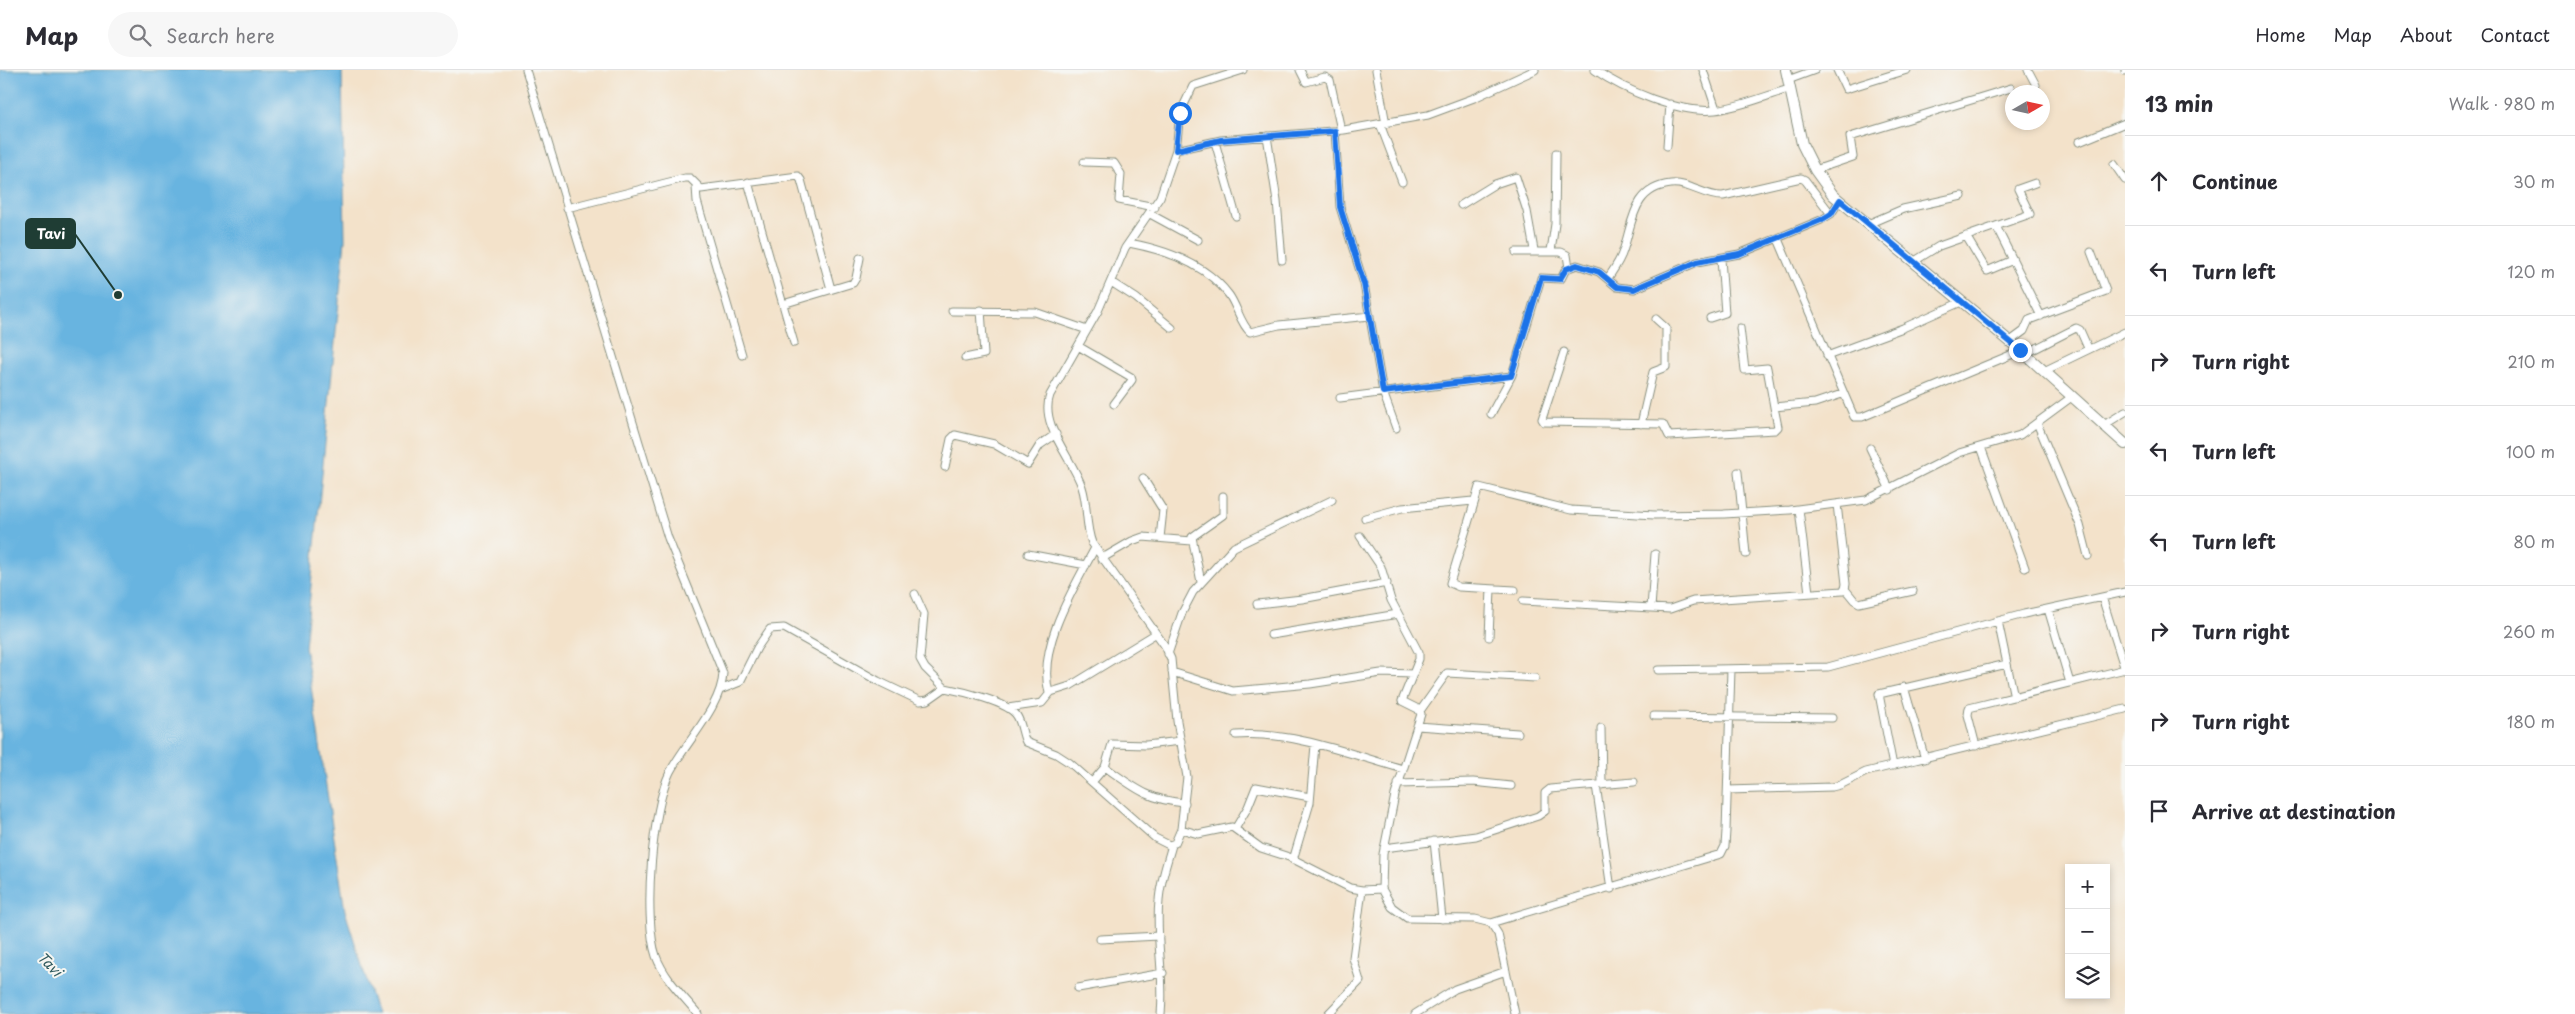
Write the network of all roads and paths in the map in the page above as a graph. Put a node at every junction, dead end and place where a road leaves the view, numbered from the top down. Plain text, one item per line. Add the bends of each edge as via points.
1 (526, 70) edge
2 (1243, 70) edge
3 (1300, 70) edge
4 (1376, 70) edge
5 (1535, 70) edge
6 (1595, 70) edge
7 (1703, 70) edge
8 (1815, 70) edge
9 (1837, 70) edge
10 (1908, 70) edge
11 (2028, 70) edge
12 (1891, 72) edge
13 (1786, 84) edge
14 (2036, 85) dead end
15 (2005, 90) edge
16 (1670, 104) junction
17 (1716, 110) junction
18 (2125, 123) edge
19 (1383, 124) junction
20 (1338, 131) junction
21 (1267, 136) junction
22 (1215, 142) junction
23 (2079, 142) dead end
24 (1667, 146) dead end
25 (1176, 150) junction
26 (1556, 153) dead end
27 (1084, 162) dead end
28 (2114, 164) dead end
29 (1815, 170) junction
30 (2125, 180) edge
31 (748, 182) junction
32 (1402, 182) dead end
33 (2035, 183) dead end
34 (696, 187) junction
35 (1962, 196) dead end
36 (1461, 205) dead end
37 (1154, 207) junction
38 (1835, 207) junction
39 (567, 208) junction
40 (1150, 214) junction
41 (1236, 216) dead end
42 (1868, 224) junction
43 (1996, 226) junction
44 (1966, 236) junction
45 (1778, 239) junction
46 (1198, 240) dead end
47 (1129, 243) junction
48 (1534, 250) junction
49 (1551, 251) junction
50 (1516, 252) dead end
51 (2091, 252) dead end
52 (860, 258) dead end
53 (1721, 259) junction
54 (1282, 260) dead end
55 (2013, 260) junction
56 (1913, 262) junction
57 (1569, 268) junction
58 (1608, 278) junction
59 (1112, 282) junction
60 (831, 289) junction
61 (783, 304) junction
62 (1956, 305) junction
63 (981, 310) junction
64 (952, 311) dead end
65 (1370, 316) junction
66 (2041, 316) junction
67 (1710, 318) dead end
68 (1656, 319) dead end
69 (1172, 328) dead end
70 (1740, 328) dead end
71 (1087, 330) junction
72 (2125, 332) edge
73 (2010, 342) junction
74 (794, 343) dead end
75 (1078, 346) junction
76 (2088, 348) junction
77 (1564, 352) dead end
78 (2017, 353) junction
79 (742, 355) dead end
80 (1827, 356) junction
81 (965, 358) dead end
82 (2044, 371) junction
83 (1511, 376) junction
84 (1383, 392) junction
85 (1842, 394) junction
86 (1340, 398) dead end
87 (2069, 399) junction
88 (1114, 404) dead end
89 (1774, 407) junction
90 (2125, 412) edge
91 (1491, 414) dead end
92 (2037, 423) junction
93 (1641, 424) junction
94 (2104, 425) junction
95 (1396, 428) dead end
96 (1056, 434) junction
97 (2125, 444) edge
98 (1981, 447) junction
99 (1870, 448) dead end
100 (945, 467) dead end
101 (1738, 472) dead end
102 (1143, 478) dead end
103 (1890, 490) junction
104 (1223, 496) dead end
105 (1332, 500) dead end
106 (1473, 501) junction
107 (1837, 504) junction
108 (1799, 509) junction
109 (1741, 513) junction
110 (1365, 518) dead end
111 (1360, 536) dead end
112 (1160, 538) junction
113 (1192, 541) junction
114 (1095, 548) junction
115 (1028, 554) dead end
116 (1655, 554) dead end
117 (1746, 554) dead end
118 (2088, 556) dead end
119 (1102, 559) junction
120 (1086, 565) junction
121 (2026, 568) dead end
122 (1201, 582) junction
123 (1387, 583) junction
124 (1491, 589) junction
125 (1515, 590) dead end
126 (1846, 590) junction
127 (1913, 591) dead end
128 (2125, 592) edge
129 (1808, 593) junction
130 (915, 594) dead end
131 (2102, 597) junction
132 (1523, 601) dead end
133 (1257, 604) dead end
134 (1650, 608) junction
135 (2048, 609) junction
136 (1398, 614) junction
137 (1998, 621) junction
138 (1155, 634) junction
139 (1271, 635) dead end
140 (1489, 637) dead end
141 (1168, 654) junction
142 (2007, 664) junction
143 (1658, 670) dead end
144 (1731, 670) junction
145 (2125, 670) edge
146 (1172, 672) junction
147 (1413, 674) junction
148 (1535, 678) dead end
149 (2070, 683) junction
150 (1904, 687) junction
151 (945, 688) junction
152 (720, 690) junction
153 (1049, 694) junction
154 (2014, 697) junction
155 (1008, 708) junction
156 (2125, 709) edge
157 (1420, 711) junction
158 (1654, 716) dead end
159 (1730, 718) junction
160 (1832, 718) dead end
161 (1417, 726) junction
162 (1601, 728) dead end
163 (1518, 733) dead end
164 (1236, 736) dead end
165 (1181, 741) junction
166 (1315, 744) junction
167 (1976, 746) junction
168 (1926, 759) junction
169 (1893, 766) junction
170 (1105, 767) junction
171 (1403, 769) junction
172 (1093, 781) junction
173 (1634, 782) dead end
174 (1398, 784) junction
175 (1599, 785) junction
176 (1511, 786) dead end
177 (1728, 790) junction
178 (1310, 797) junction
179 (1185, 803) junction
180 (1181, 829) junction
181 (1236, 829) junction
182 (1434, 841) junction
183 (1172, 845) junction
184 (1384, 848) junction
185 (1293, 860) junction
186 (1382, 889) junction
187 (1611, 889) junction
188 (1362, 890) junction
189 (1442, 919) junction
190 (1491, 923) junction
191 (1160, 936) junction
192 (1100, 939) dead end
193 (1506, 971) junction
194 (1163, 973) junction
195 (1078, 988) dead end
196 (698, 1014) edge
197 (1160, 1014) edge
198 (1328, 1014) edge
199 (1415, 1014) edge
200 (1516, 1014) edge

1 - 39 street
2 - 25 street via 1193,86 1180,113
3 - 20 street via 1306,82 1330,80
4 - 19 street
5 - 19 street via 1428,115
6 - 16 street via 1630,89
7 - 17 street
8 - 13 street
9 - 12 street via 1846,89
10 - 12 street
11 - 14 street
13 - 17 street
13 - 29 street via 1802,144
15 - 29 street via 1850,138 1853,158
16 - 17 street
16 - 24 street
18 - 23 street
19 - 20 street
19 - 32 street
20 - 21 street
20 - 65 street via 1340,207 1355,252
21 - 22 street
21 - 54 street
22 - 25 street
22 - 41 street
25 - 37 street via 1166,183
26 - 49 street via 1555,224
27 - 37 street via 1114,162 1121,174 1119,200
28 - 30 street
29 - 38 street via 1833,194
31 - 34 street
31 - 60 street via 800,178
31 - 61 street
33 - 43 street via 2018,189 2030,214
34 - 39 street via 690,178 683,178
34 - 79 street via 697,201
35 - 42 street via 1903,209
36 - 48 street via 1495,184 1516,177 1527,211
37 - 40 street
38 - 42 street
38 - 45 street
38 - 58 street via 1801,178 1716,197 1684,186 1666,185 1638,203 1623,252
39 - 152 street via 668,538 721,666 723,682
40 - 46 street
40 - 47 street
42 - 56 street
43 - 44 street
43 - 55 street
44 - 55 street via 1987,271
44 - 56 street via 1930,250
45 - 53 street
45 - 80 street
47 - 59 street
47 - 65 street via 1162,252 1210,274 1229,294 1250,332 1279,325
48 - 49 street
48 - 50 street
49 - 57 street via 1567,255
51 - 66 street via 2106,291
52 - 60 street via 855,281
53 - 58 street via 1697,262 1634,289 1617,287
53 - 67 street via 1725,313
55 - 66 street
56 - 62 street
57 - 58 street via 1577,265 1589,268
57 - 83 street via 1560,279 1540,279
59 - 69 street
59 - 71 street
60 - 61 street
61 - 74 street
62 - 73 street
62 - 80 street
63 - 64 street
63 - 71 street via 1035,312
63 - 81 street via 984,354
65 - 84 street
66 - 73 street via 2029,320 2024,331
68 - 93 street via 1666,328 1666,367 1653,372
70 - 89 street via 1745,370 1767,368
71 - 75 street
72 - 76 street
73 - 78 street
75 - 88 street via 1131,377
75 - 96 street via 1048,401
76 - 78 street via 2076,328
76 - 82 street
77 - 93 street via 1542,421
78 - 82 street
78 - 85 street via 1862,417 1854,417
80 - 85 street
82 - 87 street
83 - 84 street
83 - 91 street
84 - 86 street
84 - 95 street
85 - 89 street via 1815,403
87 - 92 street
87 - 94 street
89 - 93 street via 1776,430 1668,436 1663,424
90 - 94 street
92 - 98 street via 2020,435
92 - 118 street via 2080,524
94 - 97 street
96 - 100 street via 1040,445 1028,464 994,444 954,435
96 - 114 street via 1082,486 1087,527
98 - 103 street via 1952,456
98 - 121 street
99 - 103 street
101 - 109 street
102 - 112 street via 1163,510
103 - 107 street via 1866,500
104 - 113 street via 1223,516 1194,535
105 - 122 street via 1238,543
106 - 109 street via 1481,487 1571,510 1654,515
106 - 110 street via 1402,508
106 - 124 street via 1450,583 1459,587
107 - 108 street
107 - 126 street
108 - 109 street
108 - 129 street
109 - 117 street
111 - 123 street
112 - 113 street
112 - 119 street via 1139,538
113 - 122 street
114 - 119 street
114 - 120 street
115 - 120 street
116 - 134 street
119 - 138 street
120 - 153 street via 1051,644 1046,676
122 - 141 street via 1182,613
123 - 133 street
123 - 136 street
124 - 125 street
124 - 140 street
126 - 127 street via 1859,603
126 - 129 street
128 - 131 street
129 - 134 street via 1693,601 1670,610
130 - 151 street via 924,614 920,659
131 - 135 street
131 - 145 street
132 - 134 street
135 - 137 street
135 - 149 street
136 - 139 street
136 - 147 street via 1419,653
137 - 142 street
137 - 144 street via 1836,666
138 - 141 street
138 - 153 street via 1070,686
141 - 146 street
142 - 150 street
142 - 154 street
143 - 144 street
144 - 159 street
145 - 149 street
146 - 147 street via 1233,691 1381,673
146 - 165 street
147 - 157 street via 1402,701
148 - 157 street via 1447,673
149 - 154 street
150 - 168 street
150 - 169 street via 1881,692 1879,696
151 - 152 street via 928,700 920,701 878,681 797,634 776,627 761,640 740,682
151 - 155 street
152 - 196 street via 667,780 659,808 654,849 650,923 654,946 669,980
153 - 155 street via 1040,704
154 - 167 street via 1969,708
155 - 172 street via 1018,718 1026,742 1061,757
156 - 167 street
157 - 161 street
158 - 159 street
159 - 160 street
159 - 177 street
161 - 163 street
161 - 171 street
162 - 175 street
164 - 166 street via 1265,735
165 - 170 street via 1112,744
165 - 179 street via 1187,777
166 - 171 street
166 - 178 street
167 - 168 street
168 - 169 street
169 - 177 street via 1866,772 1840,785
170 - 172 street
170 - 179 street via 1158,800
171 - 174 street
172 - 183 street via 1156,838
173 - 175 street
174 - 176 street via 1473,782
174 - 184 street
175 - 182 street via 1550,789 1545,793 1545,811 1538,816 1486,834
175 - 187 street
177 - 187 street via 1725,846 1721,854
178 - 181 street via 1256,786
178 - 185 street
179 - 180 street
180 - 181 street via 1198,834 1227,827
180 - 183 street via 1178,840
181 - 185 street via 1261,848
182 - 184 street
182 - 189 street
183 - 191 street via 1162,877
184 - 186 street
185 - 188 street via 1350,888
186 - 188 street
186 - 189 street via 1392,907 1407,918
187 - 190 street
188 - 198 street via 1353,958 1360,981
189 - 190 street via 1475,919
190 - 193 street via 1498,934
191 - 192 street
191 - 194 street
193 - 199 street via 1455,989
193 - 200 street
194 - 195 street
194 - 197 street

